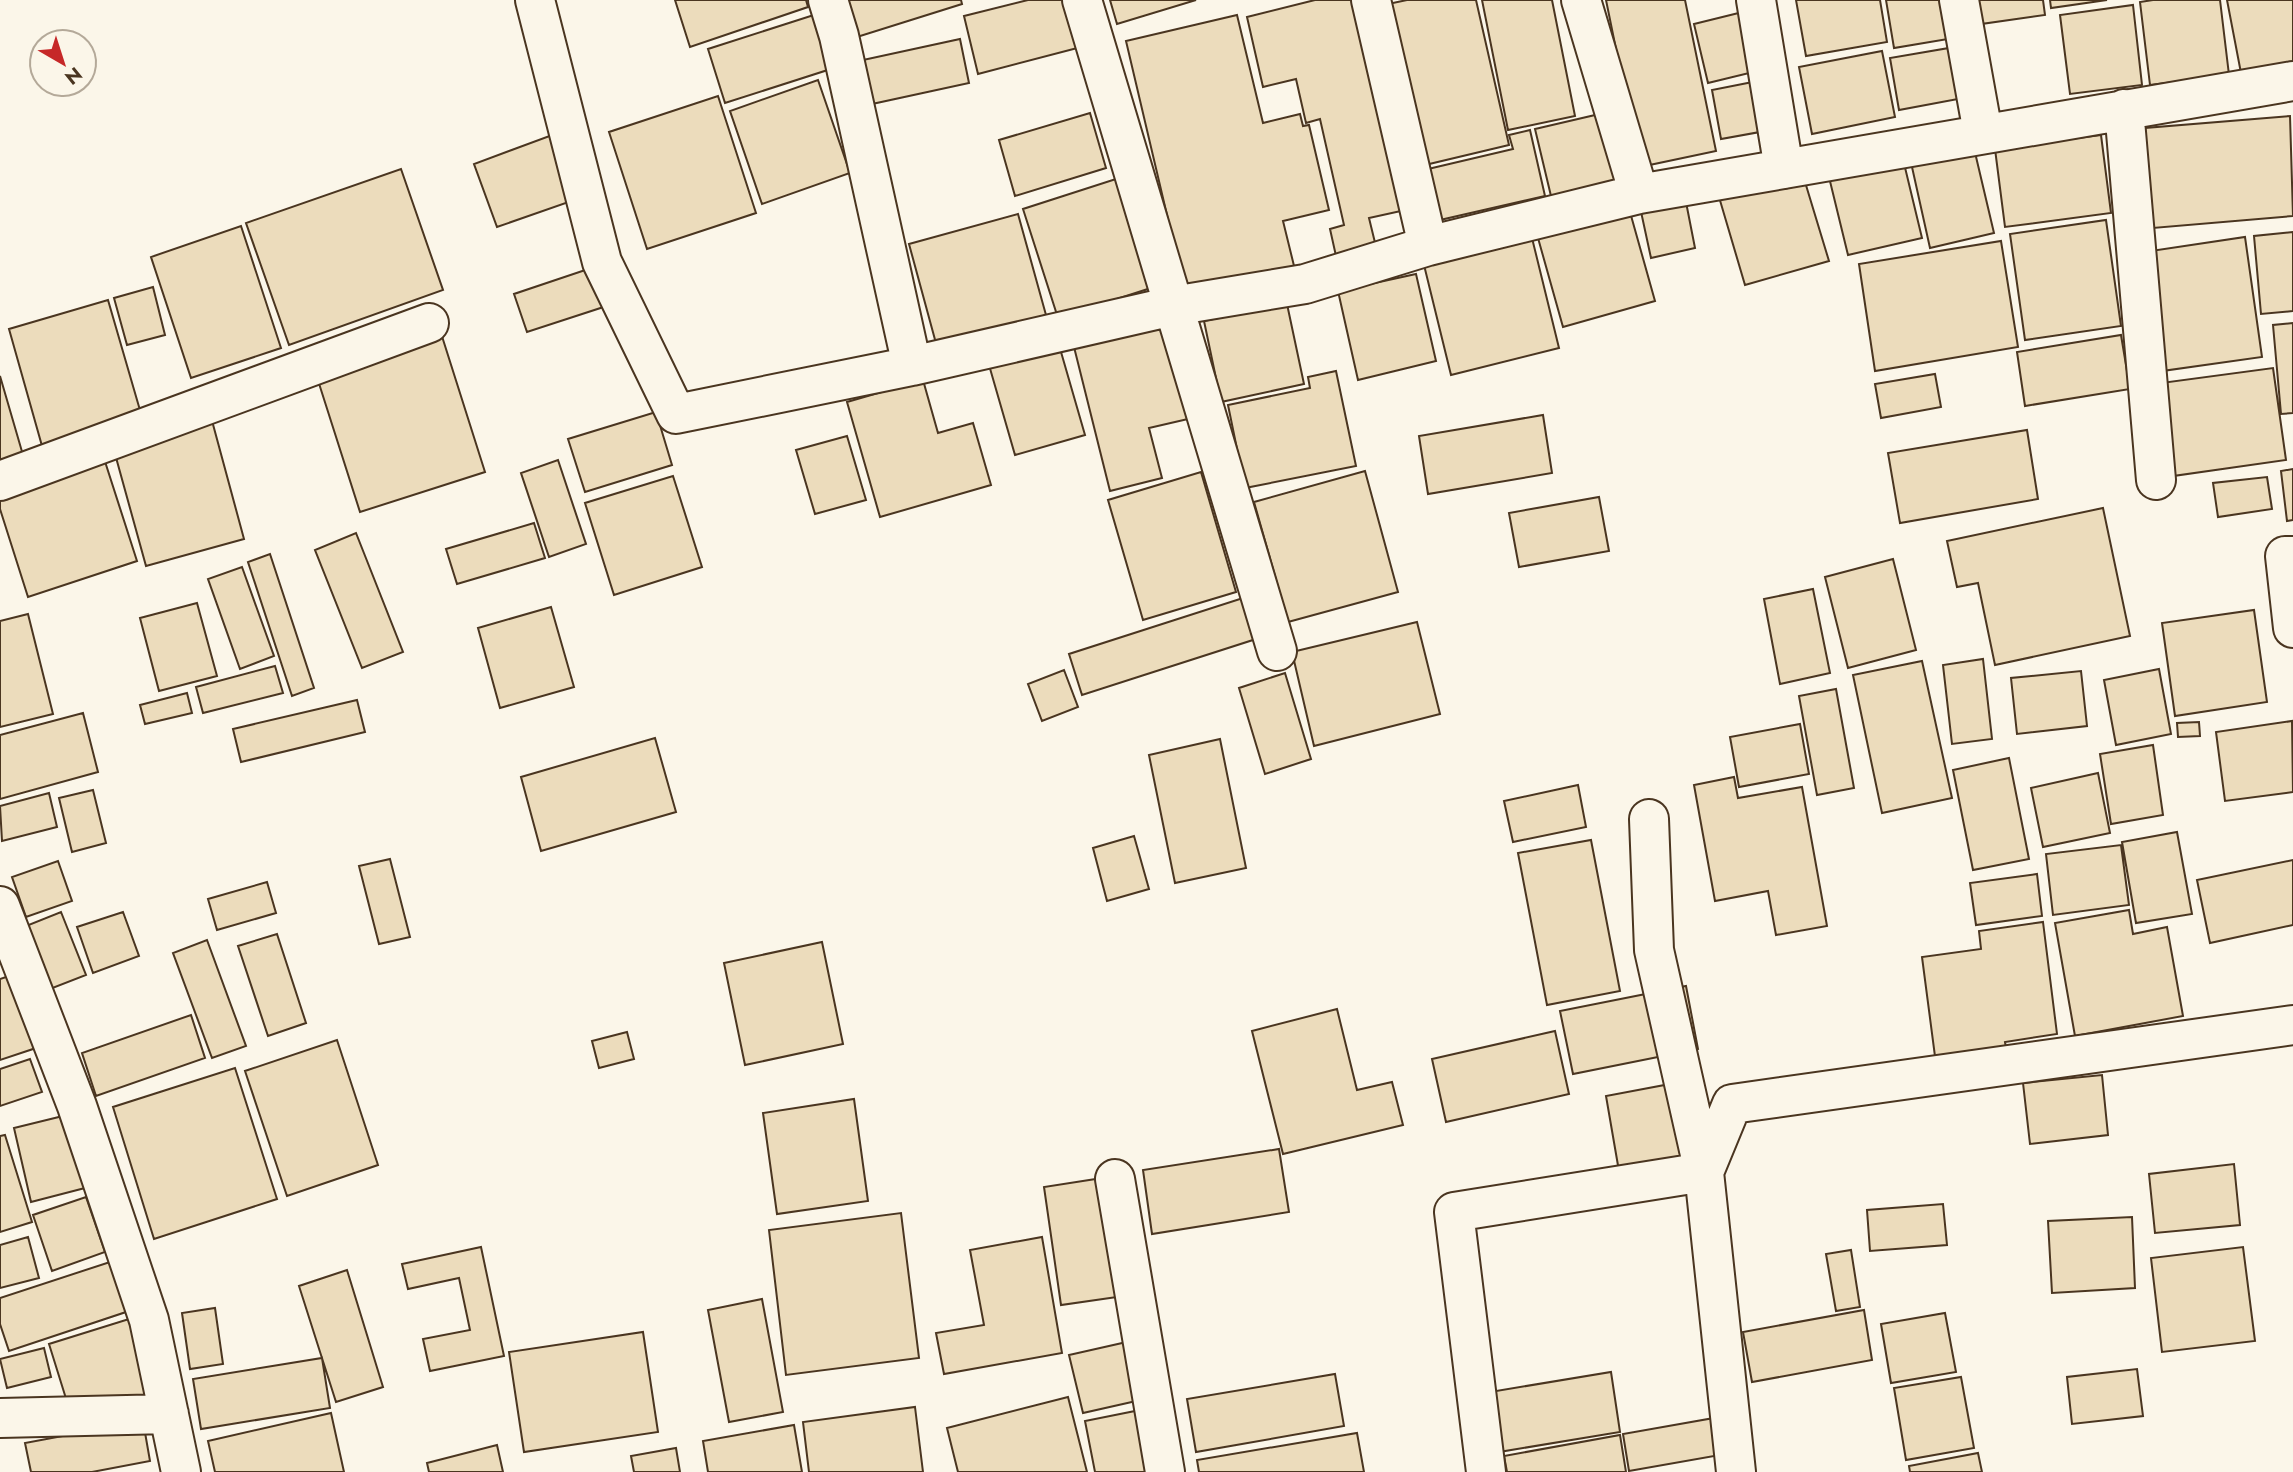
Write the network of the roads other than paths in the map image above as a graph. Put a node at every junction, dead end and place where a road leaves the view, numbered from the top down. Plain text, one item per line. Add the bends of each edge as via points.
1 (534, 0) edge
2 (828, 0) edge
3 (1082, 0) edge
4 (1371, 0) edge
5 (1581, 0) edge
6 (1756, 0) edge
7 (1959, 0) edge
8 (2293, 81) edge
9 (2124, 109) junction
10 (1983, 133) junction
11 (1784, 169) junction
12 (1639, 194) junction
13 (1428, 246) junction
14 (1173, 306) junction
15 (429, 323) dead end
16 (912, 366) junction
17 (2156, 480) dead end
18 (0, 481) edge
19 (2293, 556) edge
20 (2293, 628) edge
21 (1277, 651) dead end
22 (1650, 820) dead end
23 (0, 906) edge
24 (2293, 1025) edge
25 (1704, 1172) junction
26 (1115, 1179) dead end
27 (169, 1414) junction
28 (0, 1418) edge
29 (181, 1472) edge
30 (1165, 1472) edge
31 (1486, 1472) edge
32 (1736, 1472) edge

1 - 16 street via 602,262 676,414
2 - 16 street
3 - 14 street
4 - 13 street
5 - 12 street
6 - 11 street
7 - 10 street
8 - 9 street
9 - 10 street
9 - 17 street
10 - 11 street
11 - 12 street
12 - 13 street
13 - 14 street via 1305,284
14 - 16 street
14 - 21 street
15 - 18 street
19 - 20 street via 2285,556
22 - 25 street via 1654,950
23 - 27 street via 77,1105 149,1320
24 - 25 street via 1732,1104
25 - 31 street via 1454,1212
25 - 32 street
26 - 30 street
27 - 28 street
27 - 29 street

